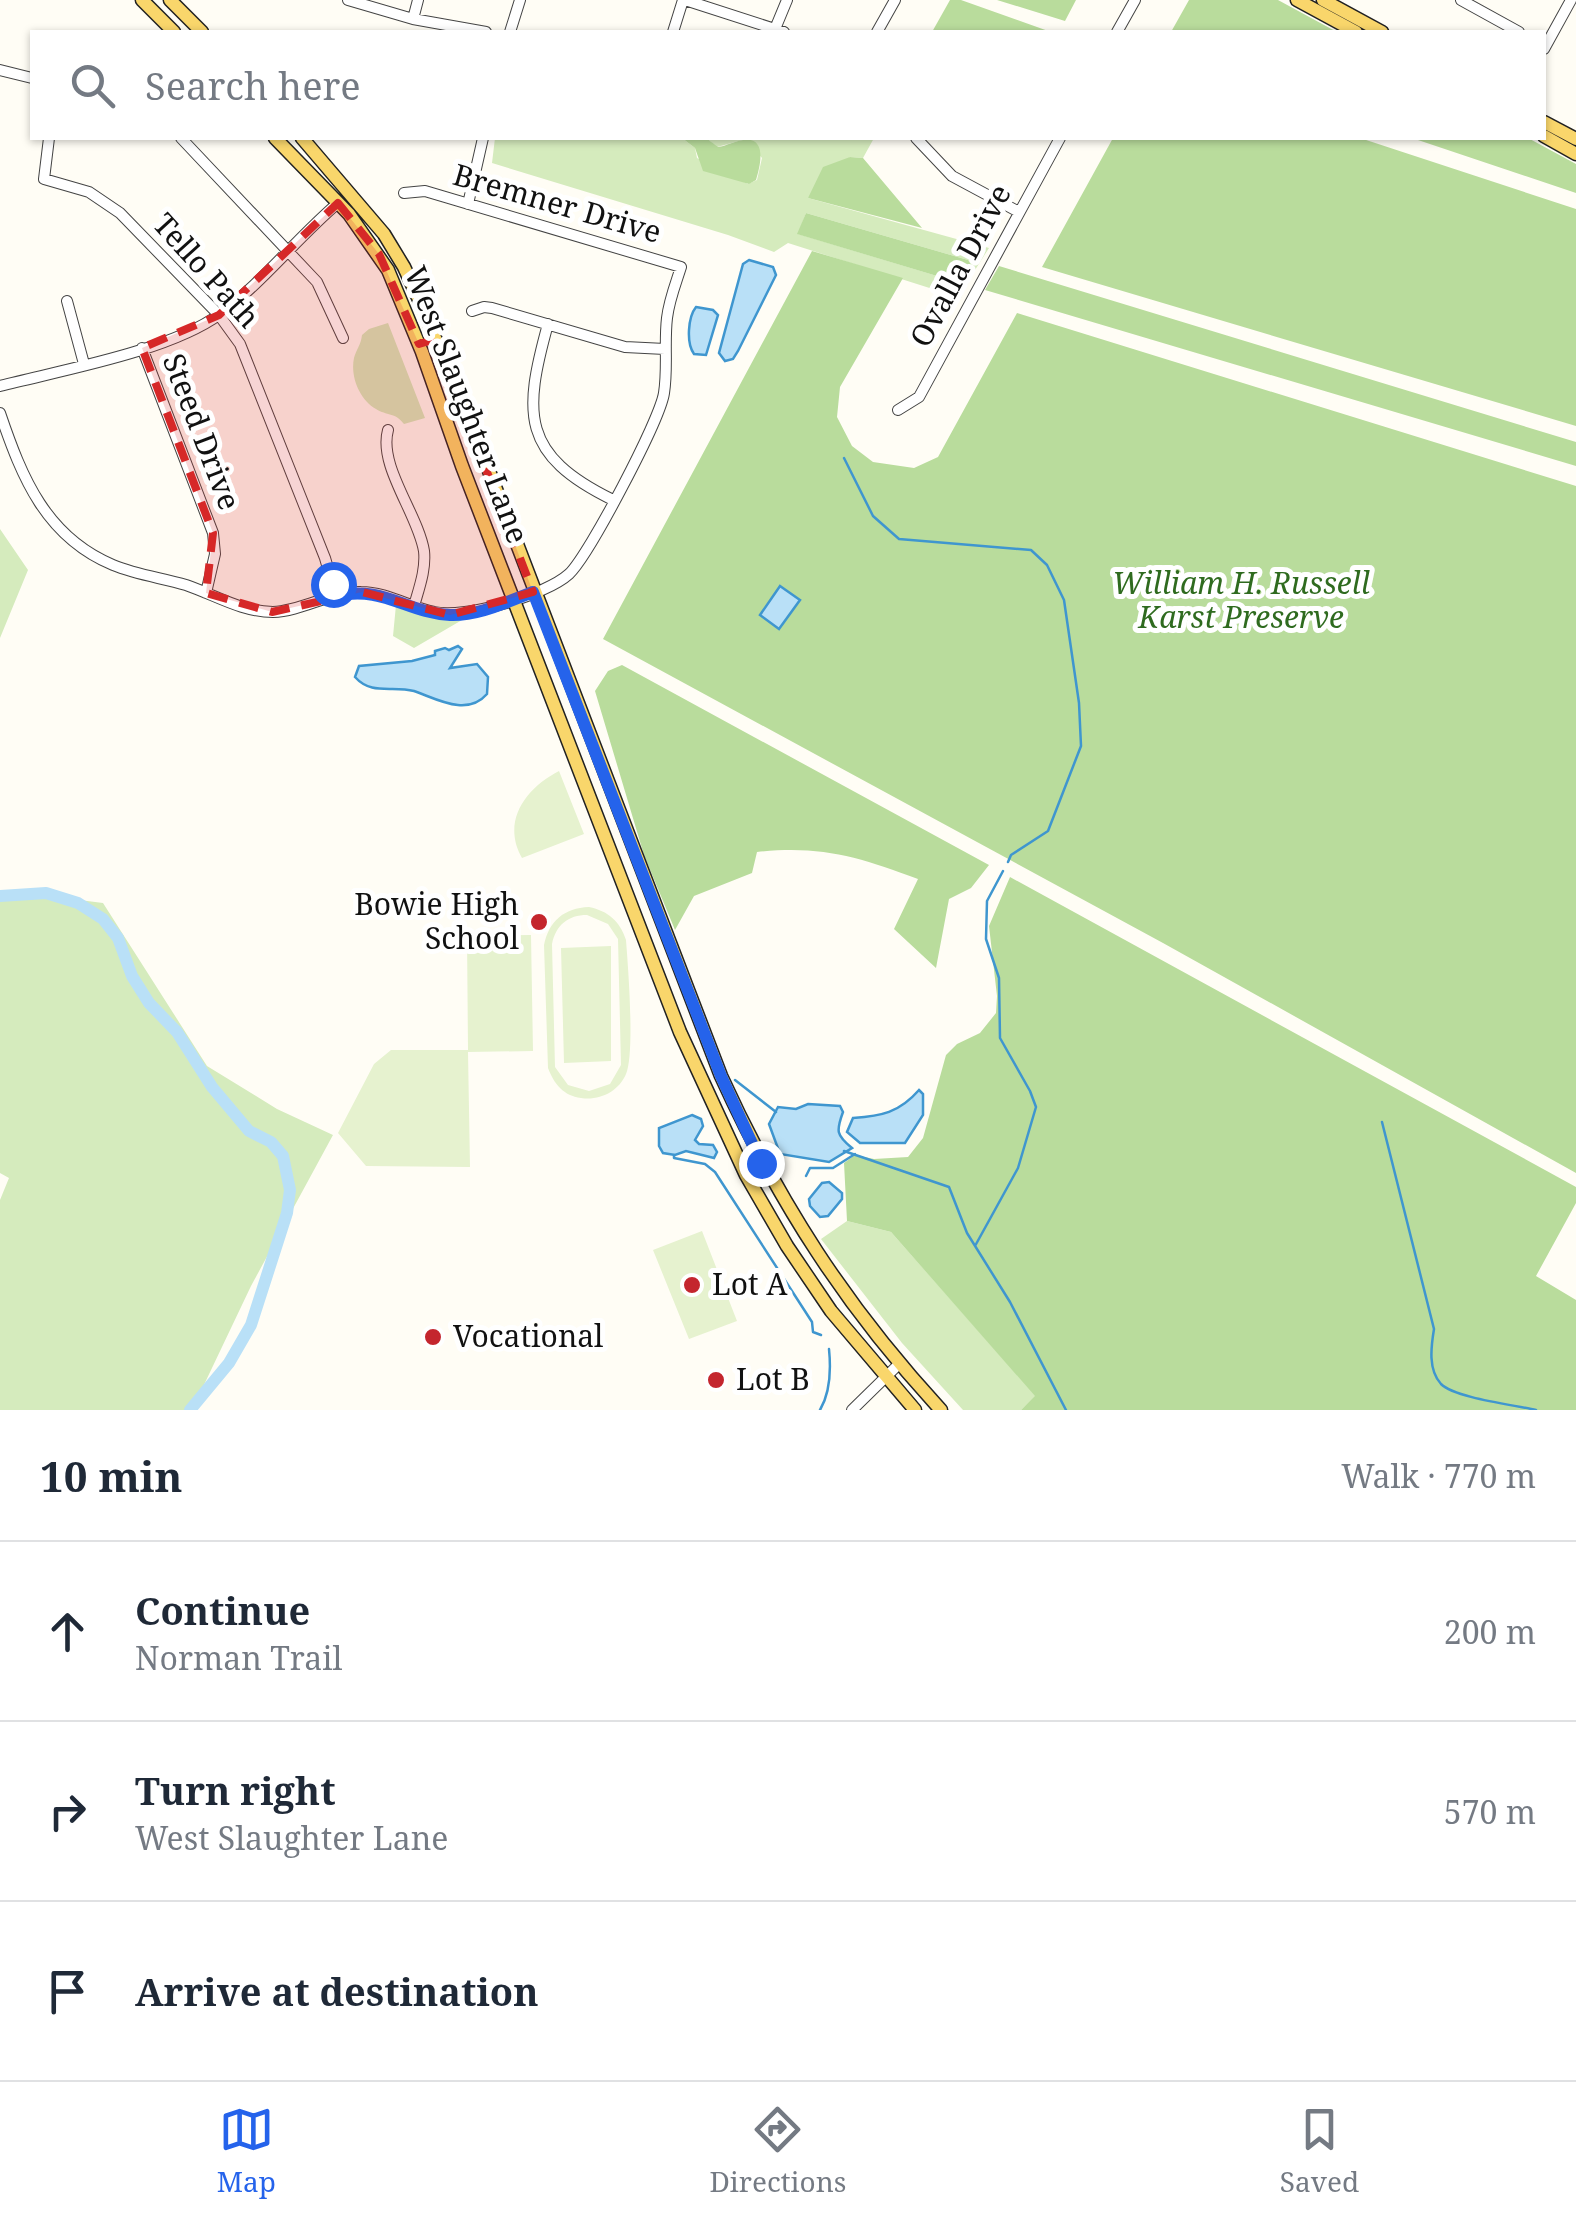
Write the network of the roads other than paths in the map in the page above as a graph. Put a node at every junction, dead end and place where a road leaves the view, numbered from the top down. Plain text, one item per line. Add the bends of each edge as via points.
1 (142, 0) edge
2 (170, 0) edge
3 (348, 0) edge
4 (418, 0) edge
5 (520, 0) edge
6 (684, 0) edge
7 (786, 0) edge
8 (895, 0) edge
9 (1134, 0) edge
10 (1297, 0) edge
11 (1322, 0) edge
12 (1462, 0) edge
13 (1571, 0) edge
14 (413, 19) junction
15 (172, 30) edge
16 (200, 30) edge
17 (475, 30) edge
18 (511, 30) edge
19 (674, 30) edge
20 (780, 30) edge
21 (879, 30) edge
22 (1118, 30) edge
23 (1352, 30) edge
24 (1378, 30) edge
25 (1515, 30) edge
26 (1546, 44) edge
27 (0, 70) edge
28 (30, 78) edge
29 (1546, 123) edge
30 (1546, 137) edge
31 (49, 140) edge
32 (183, 140) edge
33 (277, 140) edge
34 (304, 140) edge
35 (483, 140) edge
36 (918, 140) edge
37 (1059, 140) edge
38 (1576, 140) edge
39 (1576, 154) edge
40 (404, 192) dead end
41 (338, 202) junction
42 (468, 204) junction
43 (1019, 212) junction
44 (289, 250) junction
45 (67, 302) dead end
46 (472, 312) dead end
47 (219, 315) junction
48 (548, 324) junction
49 (342, 338) dead end
50 (436, 339) junction
51 (419, 344) junction
52 (142, 348) junction
53 (666, 349) junction
54 (84, 364) junction
55 (0, 386) edge
56 (898, 410) dead end
57 (0, 414) edge
58 (388, 430) dead end
59 (613, 500) junction
60 (206, 592) junction
61 (533, 592) junction
62 (336, 596) junction
63 (514, 599) junction
64 (414, 606) junction
65 (721, 1076) junction
66 (703, 1084) junction
67 (899, 1364) junction
68 (886, 1379) junction
69 (852, 1410) edge
70 (915, 1410) edge
71 (941, 1410) edge

1 - 15 main road
2 - 16 main road
3 - 14 street
4 - 14 street
5 - 18 street
6 - 19 street
6 - 20 street
7 - 20 street
8 - 21 street
9 - 22 street
10 - 23 main road
11 - 24 main road
12 - 25 street
13 - 26 street
14 - 17 street
27 - 28 street
29 - 38 main road
30 - 39 main road
31 - 47 street, Tello Path via 44,179 109,204
32 - 44 street
33 - 41 main road, West Slaughter Lane
34 - 50 main road, West Slaughter Lane via 384,234
35 - 42 street
36 - 43 street via 952,176
37 - 43 street, Ovalla Drive
40 - 42 street, Bremner Drive
41 - 44 street
41 - 51 main road, West Slaughter Lane via 379,254
42 - 53 street, Bremner Drive via 681,266
43 - 56 street, Ovalla Drive via 919,397
44 - 47 street
44 - 49 street via 322,288
45 - 54 street
46 - 48 street via 492,308
47 - 52 street
47 - 62 street, Tello Path via 250,366
48 - 53 street via 625,347
48 - 59 street via 532,388 536,430 566,473
50 - 51 main road
50 - 61 main road, West Slaughter Lane
51 - 63 main road, West Slaughter Lane
52 - 54 street
52 - 60 street, Steed Drive via 213,533
53 - 59 street, Bremner Drive via 662,406
54 - 55 street
57 - 60 street, Bremner Drive via 29,490 62,533 111,564
58 - 64 street via 387,454 423,548
59 - 61 street, Bremner Drive via 574,569
60 - 62 street, Bremner Drive via 272,612
61 - 63 street, Bremner Drive
61 - 65 main road, West Slaughter Lane
62 - 64 street, Bremner Drive via 378,594
63 - 64 street, Bremner Drive via 466,614
63 - 66 main road, West Slaughter Lane
65 - 66 main road
65 - 67 main road, West Slaughter Lane via 761,1163
66 - 68 main road, West Slaughter Lane via 787,1246
67 - 68 street
67 - 71 main road, West Slaughter Lane
68 - 69 street
68 - 70 main road, West Slaughter Lane

